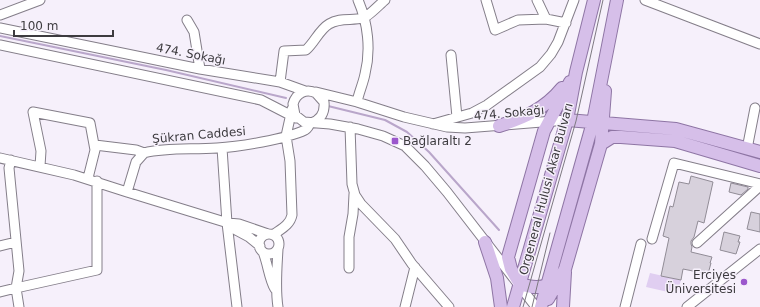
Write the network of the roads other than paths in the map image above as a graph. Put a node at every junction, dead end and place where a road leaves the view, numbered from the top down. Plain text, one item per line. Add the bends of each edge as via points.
1 (40, 0) edge
2 (358, 0) edge
3 (384, 0) edge
4 (486, 0) edge
5 (537, 0) edge
6 (574, 0) edge
7 (594, 0) edge
8 (617, 0) edge
9 (645, 0) edge
10 (0, 15) edge
11 (364, 18) junction
12 (546, 19) junction
13 (186, 20) dead end
14 (566, 23) junction
15 (0, 28) edge
16 (760, 44) edge
17 (0, 45) edge
18 (451, 55) dead end
19 (200, 69) junction
20 (576, 72) junction
21 (280, 82) junction
22 (309, 91) junction
23 (357, 102) junction
24 (755, 108) dead end
25 (293, 114) junction
26 (457, 117) junction
27 (567, 120) junction
28 (549, 122) junction
29 (311, 123) junction
30 (598, 123) junction
31 (432, 124) junction
32 (499, 126) junction
33 (350, 127) junction
34 (286, 136) junction
35 (601, 144) junction
36 (95, 145) junction
37 (222, 148) junction
38 (747, 149) junction
39 (760, 152) edge
40 (144, 153) junction
41 (0, 158) edge
42 (11, 160) junction
43 (40, 166) junction
44 (760, 166) edge
45 (92, 180) junction
46 (760, 185) edge
47 (127, 192) junction
48 (354, 194) junction
49 (228, 223) junction
50 (271, 235) junction
51 (652, 239) dead end
52 (16, 242) junction
53 (485, 242) junction
54 (697, 243) dead end
55 (641, 244) dead end
56 (0, 246) edge
57 (261, 249) junction
58 (278, 249) junction
59 (760, 249) edge
60 (415, 267) junction
61 (349, 268) dead end
62 (565, 269) junction
63 (520, 284) junction
64 (547, 285) junction
65 (16, 288) junction
66 (276, 291) junction
67 (0, 292) edge
68 (19, 307) edge
69 (237, 307) edge
70 (278, 307) edge
71 (405, 307) edge
72 (449, 307) edge
73 (501, 307) edge
74 (513, 307) edge
75 (536, 307) edge
76 (542, 307) edge
77 (563, 307) edge
78 (625, 307) edge
79 (687, 307) edge

1 - 10 street
2 - 11 street
3 - 11 street
4 - 12 street via 495,30 518,20
5 - 12 street
6 - 14 street
7 - 20 main road, Orgeneral Hulusi Akar Bulvarı
8 - 30 main road via 607,49
9 - 16 street
11 - 21 street via 334,21 323,29 306,50 284,51
11 - 23 street via 368,41 367,62
12 - 14 street
13 - 19 street via 194,32
14 - 26 street via 555,48 540,67 487,105
15 - 19 street, 474. Sokağı
17 - 25 street via 261,100
18 - 26 street
19 - 21 street, 474. Sokağı
20 - 27 main road, Orgeneral Hulusi Akar Bulvarı
20 - 28 main road
20 - 32 main road via 542,108
21 - 22 street, 474. Sokağı
22 - 23 street, 474. Sokağı
22 - 25 street via 302,92 296,97
22 - 29 street via 320,96 324,106 321,117
23 - 31 street, 474. Sokağı
24 - 38 street
25 - 29 street via 304,122
25 - 34 street
26 - 31 street
27 - 28 street, 474. Sokağı
27 - 30 main road
27 - 63 main road, Orgeneral Hulusi Akar Bulvarı
28 - 32 street, 474. Sokağı
28 - 63 main road via 544,131 508,257 510,269
29 - 33 street
29 - 34 street, Şükran Caddesi via 305,130
30 - 35 main road
30 - 38 main road via 676,129
30 - 64 main road
31 - 32 street, 474. Sokağı via 465,128
33 - 48 street
33 - 53 street via 383,136 405,146 436,179
34 - 37 street, Şükran Caddesi
34 - 50 street via 290,161 292,215 288,224
35 - 44 main road via 612,137 675,142
35 - 62 main road
36 - 40 street
36 - 43 street via 90,123 33,112 41,151
36 - 45 street
37 - 40 street, Şükran Caddesi via 173,148
37 - 49 street
38 - 39 main road
40 - 47 street, Şükran Caddesi via 136,162
41 - 42 street
42 - 43 street
42 - 52 street via 9,168
43 - 45 street
45 - 47 street
45 - 65 street via 98,270
46 - 51 street via 674,163
46 - 54 street
47 - 49 street
48 - 60 street via 400,244
48 - 61 street via 349,237
49 - 50 street
49 - 57 street
49 - 69 street
50 - 57 street via 262,238
50 - 58 street via 279,242
52 - 56 street
52 - 65 street via 19,271
53 - 63 street
53 - 73 main road via 497,278
55 - 78 street
57 - 58 street via 266,254
57 - 66 street
58 - 66 street
59 - 79 street
60 - 71 street
60 - 72 street
62 - 76 main road
62 - 77 main road
63 - 64 main road via 530,287
63 - 74 main road, Orgeneral Hulusi Akar Bulvarı
63 - 75 street
64 - 76 main road
65 - 67 street
65 - 68 street
66 - 70 street

